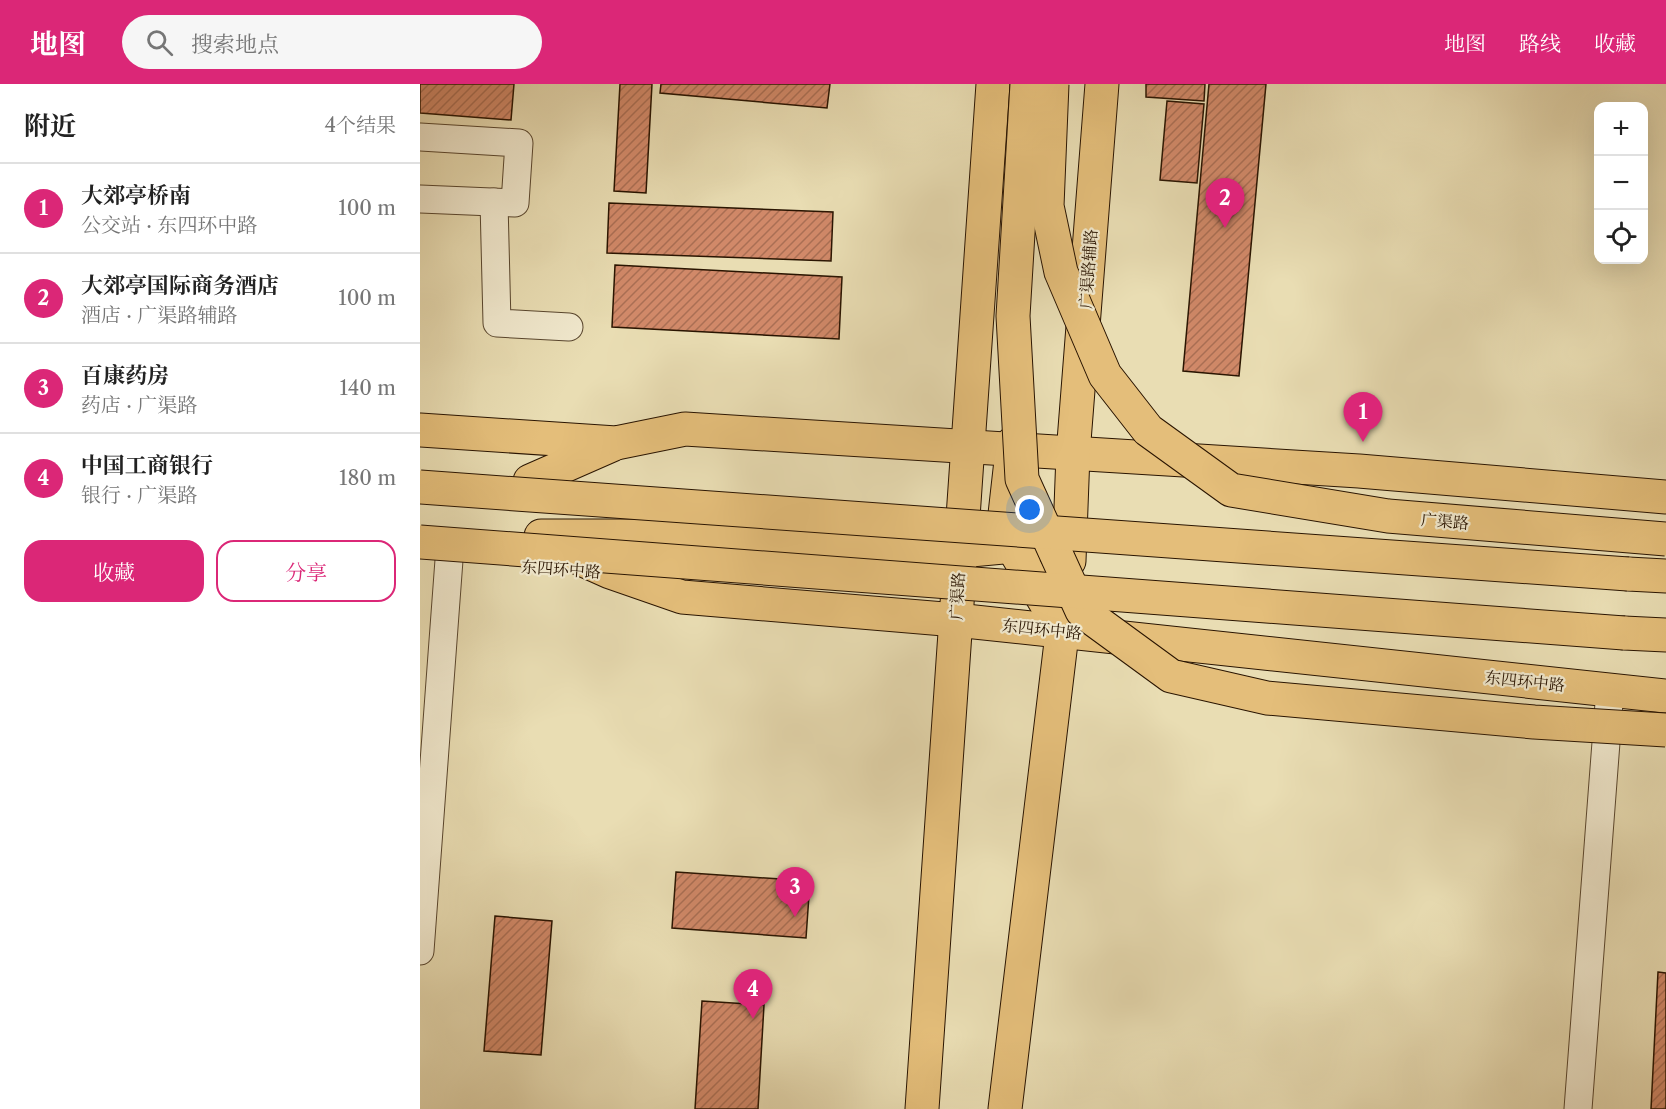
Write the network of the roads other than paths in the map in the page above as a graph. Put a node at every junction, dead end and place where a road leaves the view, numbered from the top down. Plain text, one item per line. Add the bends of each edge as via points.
1 (993, 84) edge
2 (1027, 84) edge
3 (1033, 84) edge
4 (1052, 84) edge
5 (1102, 84) edge
6 (420, 138) edge
7 (987, 171) junction
8 (420, 199) edge
9 (494, 202) junction
10 (1022, 288) junction
11 (569, 327) dead end
12 (420, 430) edge
13 (616, 443) junction
14 (967, 447) junction
15 (1013, 450) junction
16 (1073, 454) junction
17 (420, 473) edge
18 (531, 481) junction
19 (420, 488) edge
20 (745, 496) junction
21 (1666, 497) edge
22 (962, 512) junction
23 (420, 528) edge
24 (1008, 535) junction
25 (529, 536) junction
26 (742, 536) junction
27 (1666, 538) edge
28 (1070, 541) junction
29 (420, 543) edge
30 (960, 551) junction
31 (420, 558) edge
32 (449, 560) junction
33 (610, 572) junction
34 (1666, 576) edge
35 (956, 620) junction
36 (1064, 632) junction
37 (1666, 635) edge
38 (1610, 690) junction
39 (1666, 696) edge
40 (1666, 730) edge
41 (420, 951) edge
42 (922, 1109) edge
43 (1005, 1109) edge
44 (1578, 1109) edge

1 - 7 main road, 广渠路
2 - 40 main road, bridge via 1013,316 1022,478 1082,611 1171,676 1267,698
3 - 10 main road
4 - 27 main road, 广渠路, bridge via 1047,207 1061,272 1105,375 1148,430 1231,489 1388,516
5 - 16 main road, 广渠路辅路
6 - 9 street via 519,143 515,203
7 - 10 main road via 1011,215
7 - 14 main road, 广渠路
8 - 9 street
9 - 11 street via 497,323
10 - 15 main road
12 - 13 main road
13 - 14 main road via 685,429
13 - 18 main road
14 - 15 main road
14 - 22 main road, 广渠路
15 - 16 main road
15 - 24 main road
16 - 21 main road via 1359,471
16 - 28 main road
17 - 18 main road, 东四环中路
18 - 20 main road, 东四环中路
19 - 34 main road, bridge
20 - 22 main road, 东四环中路
20 - 26 main road
22 - 24 main road, 东四环中路
22 - 30 main road, 广渠路
23 - 25 main road, 东四环中路
24 - 28 main road, 东四环中路
24 - 30 main road, 东四环中路
24 - 36 main road
25 - 26 main road, 东四环中路
25 - 33 main road
26 - 30 main road, 东四环中路
28 - 36 main road
29 - 37 main road, 东四环中路, bridge
30 - 35 main road, 广渠路
31 - 32 street, 东四环中路
32 - 33 street, 东四环中路
32 - 41 street
33 - 35 main road, 东四环中路 via 682,597
35 - 36 main road, 东四环中路
35 - 42 main road, 广渠路
36 - 38 main road, 东四环中路
36 - 43 main road
38 - 39 main road, 东四环中路
38 - 44 street

